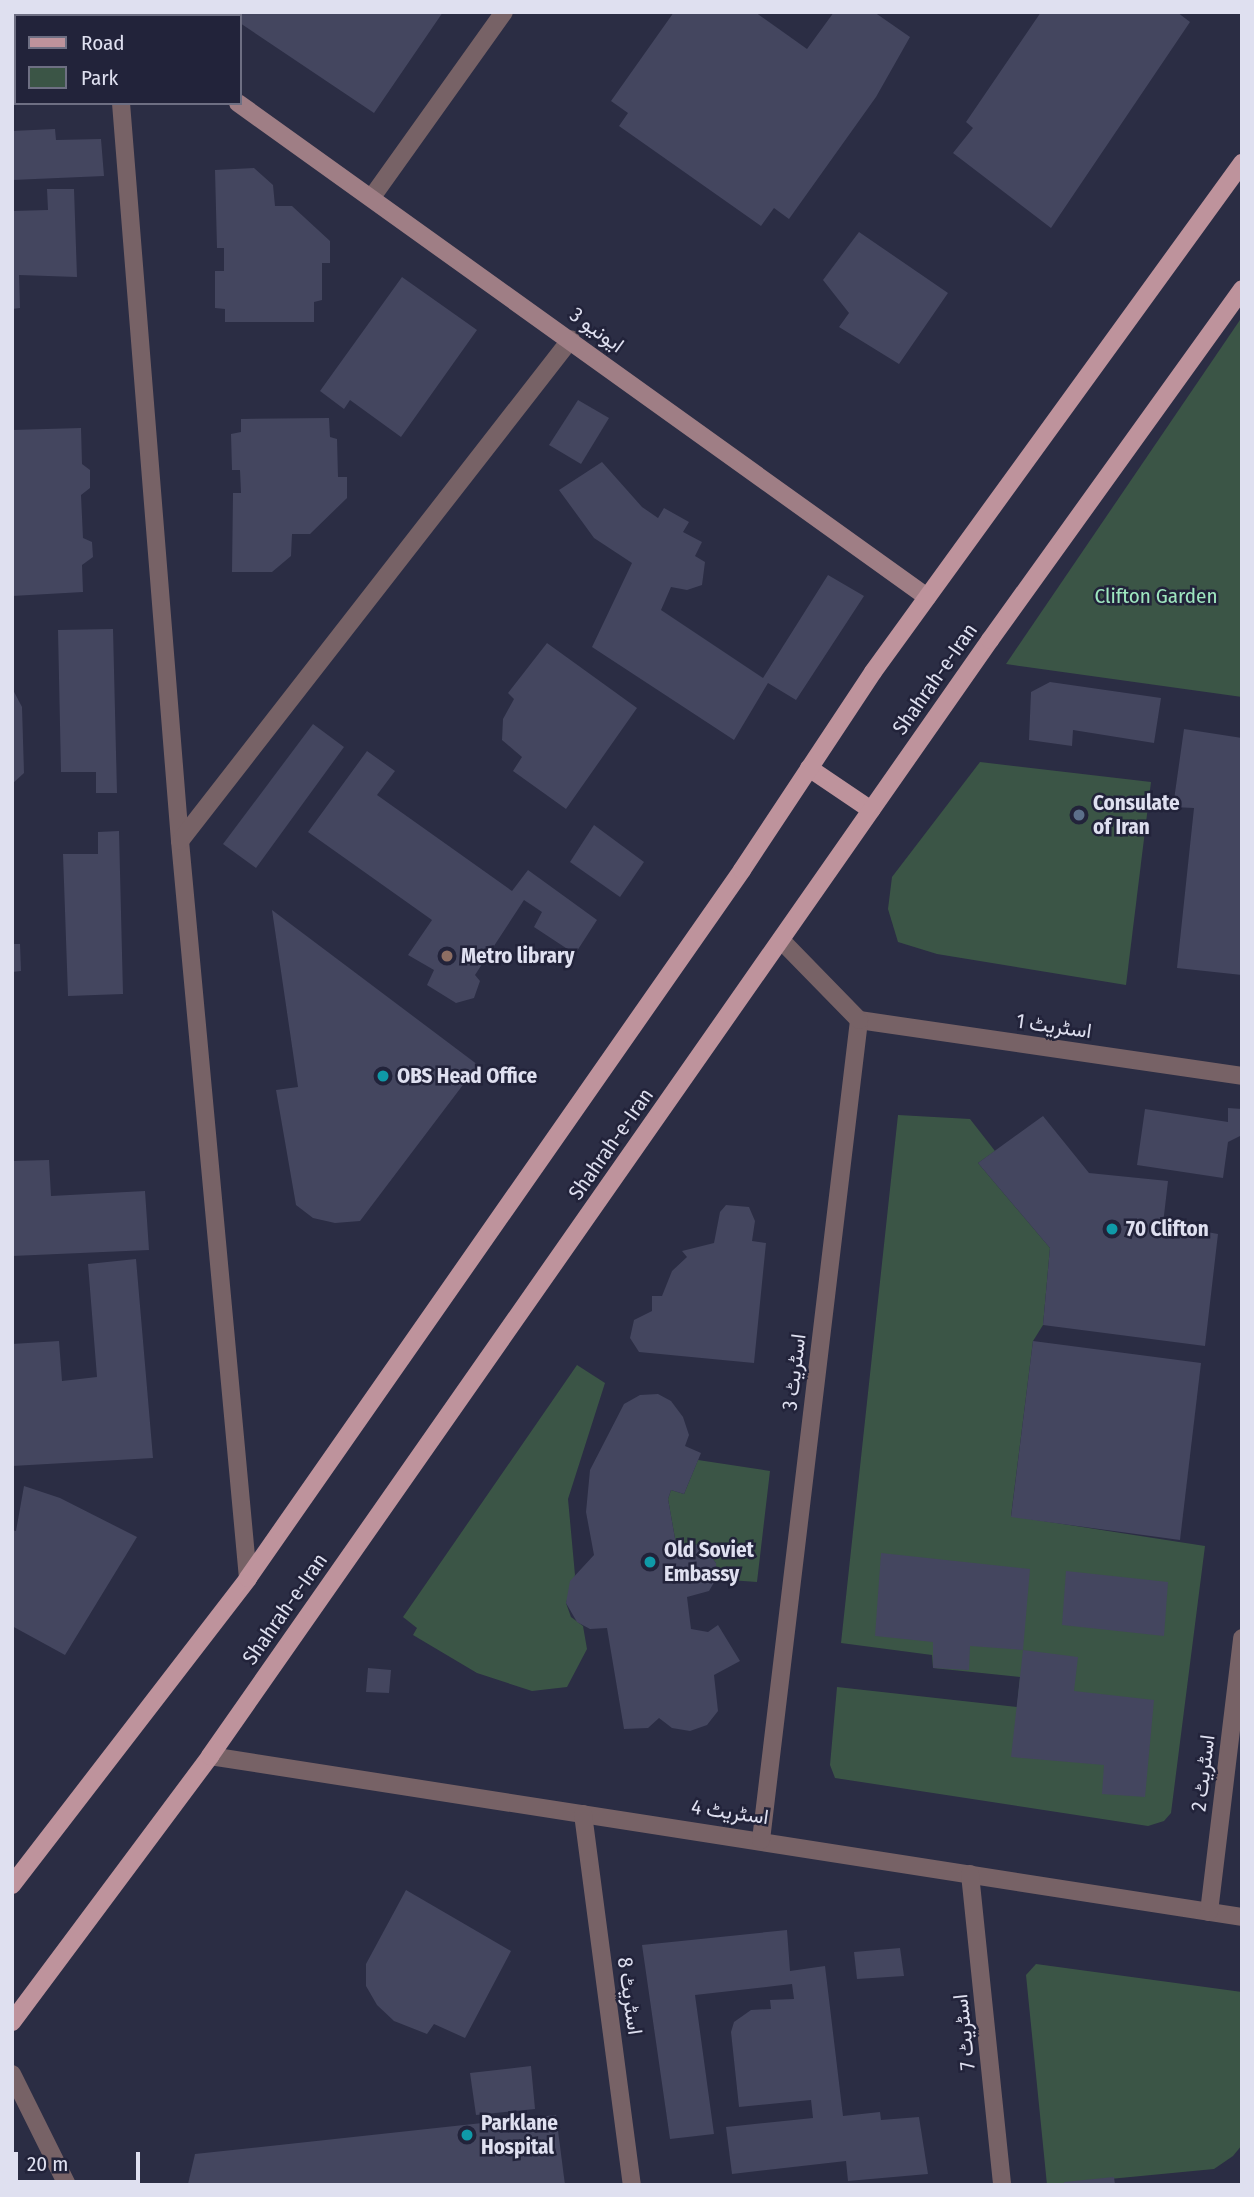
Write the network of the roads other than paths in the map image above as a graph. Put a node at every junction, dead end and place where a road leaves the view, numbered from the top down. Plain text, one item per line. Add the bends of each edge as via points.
1 (504, 12) edge
2 (121, 105) edge
3 (242, 105) edge
4 (1242, 163) edge
5 (372, 197) junction
6 (1242, 289) edge
7 (571, 339) junction
8 (927, 597) junction
9 (809, 768) junction
10 (871, 810) junction
11 (180, 841) junction
12 (781, 940) junction
13 (859, 1020) junction
14 (1242, 1076) edge
15 (247, 1578) junction
16 (1242, 1638) edge
17 (210, 1756) junction
18 (583, 1814) junction
19 (761, 1840) junction
20 (970, 1874) junction
21 (12, 1885) edge
22 (1209, 1912) junction
23 (1242, 1917) edge
24 (12, 2022) edge
25 (12, 2074) edge
26 (67, 2185) edge
27 (632, 2185) edge
28 (1002, 2185) edge

1 - 5 street
2 - 11 street
3 - 5 street, ایونیو 3
4 - 8 main road
5 - 7 street, ایونیو 3
6 - 10 main road, Shahrah-e-Iran
7 - 8 street, ایونیو 3
7 - 11 street
8 - 9 main road
9 - 10 main road
9 - 15 main road
10 - 12 main road, Shahrah-e-Iran
11 - 15 street
12 - 13 street
12 - 17 main road, Shahrah-e-Iran
13 - 14 street, اسٹریٹ 1
13 - 19 street, اسٹریٹ 3
15 - 21 main road
16 - 22 street, اسٹریٹ 2
17 - 18 street, اسٹریٹ 4
17 - 24 main road, Shahrah-e-Iran
18 - 19 street, اسٹریٹ 4
18 - 27 street, اسٹریٹ 8
19 - 20 street, اسٹریٹ 4
20 - 22 street, اسٹریٹ 4
20 - 28 street, اسٹریٹ 7
22 - 23 street, اسٹریٹ 4
25 - 26 street

